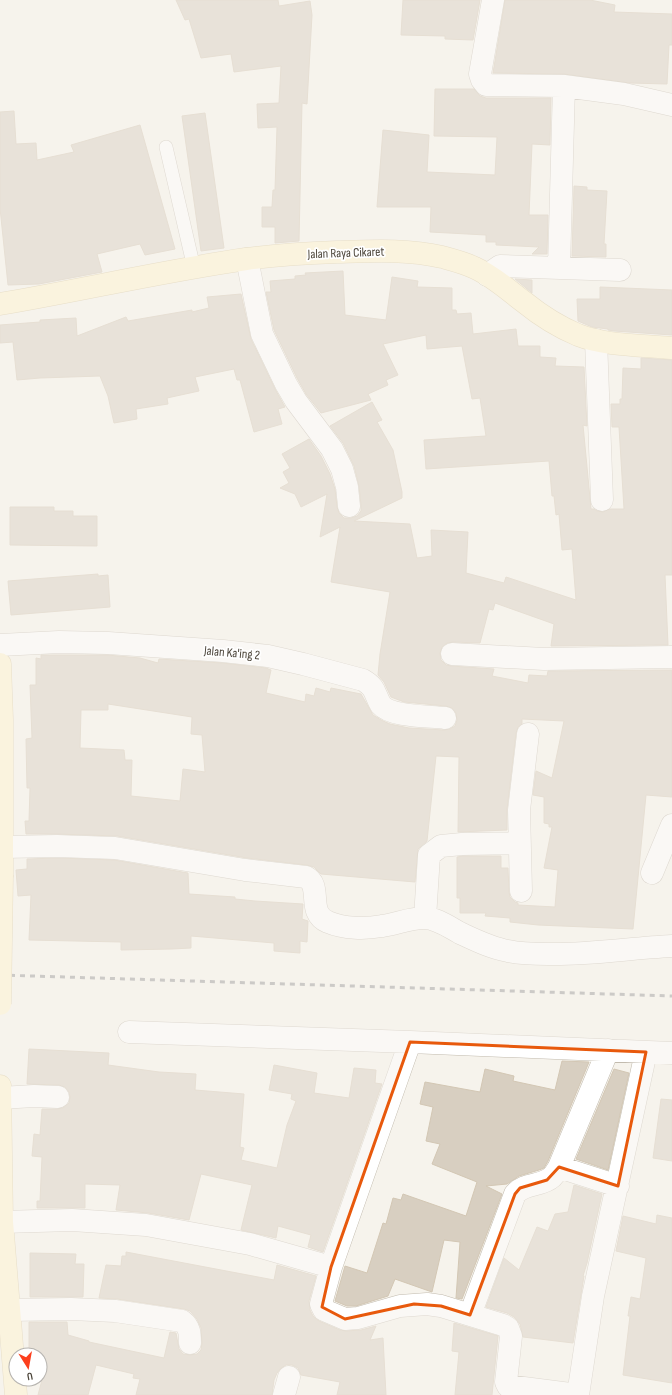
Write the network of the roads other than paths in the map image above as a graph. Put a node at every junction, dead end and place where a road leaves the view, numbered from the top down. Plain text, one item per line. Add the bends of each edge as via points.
1 (493, 0) edge
2 (564, 86) junction
3 (672, 105) edge
4 (166, 147) dead end
5 (248, 259) junction
6 (559, 267) junction
7 (194, 268) junction
8 (620, 270) dead end
9 (487, 275) junction
10 (0, 304) edge
11 (596, 340) junction
12 (672, 348) edge
13 (602, 500) dead end
14 (349, 506) dead end
15 (0, 645) edge
16 (452, 654) dead end
17 (672, 657) edge
18 (0, 664) edge
19 (0, 671) edge
20 (445, 718) dead end
21 (1, 720) edge
22 (528, 734) dead end
23 (672, 825) edge
24 (520, 843) junction
25 (3, 847) junction
26 (652, 873) dead end
27 (522, 891) dead end
28 (425, 918) junction
29 (672, 946) edge
30 (0, 1004) edge
31 (129, 1032) dead end
32 (410, 1042) junction
33 (608, 1050) junction
34 (646, 1052) junction
35 (672, 1053) edge
36 (0, 1086) edge
37 (58, 1097) dead end
38 (0, 1098) edge
39 (559, 1167) junction
40 (618, 1186) junction
41 (2, 1222) junction
42 (331, 1267) junction
43 (9, 1310) junction
44 (470, 1315) junction
45 (190, 1343) dead end
46 (16, 1395) edge
47 (578, 1395) edge

1 - 2 street via 480,74 486,85
2 - 3 street via 624,94
2 - 6 street
4 - 7 lane
5 - 7 main road, Jalan Raya Cikaret
5 - 9 main road, Jalan Raya Cikaret via 331,252 413,252 475,267
5 - 14 street via 262,334 296,401 332,449 342,469
6 - 8 street
6 - 9 street via 500,266
7 - 10 main road, Jalan Raya Cikaret
9 - 11 main road, Jalan Raya Cikaret via 542,315 579,335
11 - 12 main road, Jalan Raya Cikaret
11 - 13 street
15 - 20 street, Jalan Ka'ing 2 via 108,642 268,656 363,680 375,690 381,705 395,713
16 - 17 street via 544,659
18 - 19 main road
19 - 21 main road
21 - 25 main road
22 - 24 street via 518,810
23 - 26 street
24 - 27 street
24 - 28 street via 441,846 429,855
25 - 28 street via 114,848 245,870 298,875 311,879 320,918 351,928 369,928
25 - 30 main road, bridge
28 - 29 street via 438,921 484,944 508,951 534,954
31 - 32 street
32 - 33 street
32 - 42 street
33 - 34 street
33 - 39 street
34 - 35 street
34 - 40 street
36 - 38 main road
37 - 38 street
38 - 41 main road
39 - 40 street
39 - 44 street via 552,1177 520,1188 515,1194
40 - 47 street via 593,1296
41 - 42 street via 72,1220 146,1225 250,1244
41 - 43 main road
42 - 44 street via 321,1304 324,1310 340,1317 358,1318 414,1304 441,1306
43 - 45 street via 115,1311 182,1321 190,1332
43 - 46 main road
44 - 47 street via 508,1328 511,1336 506,1382 508,1386

